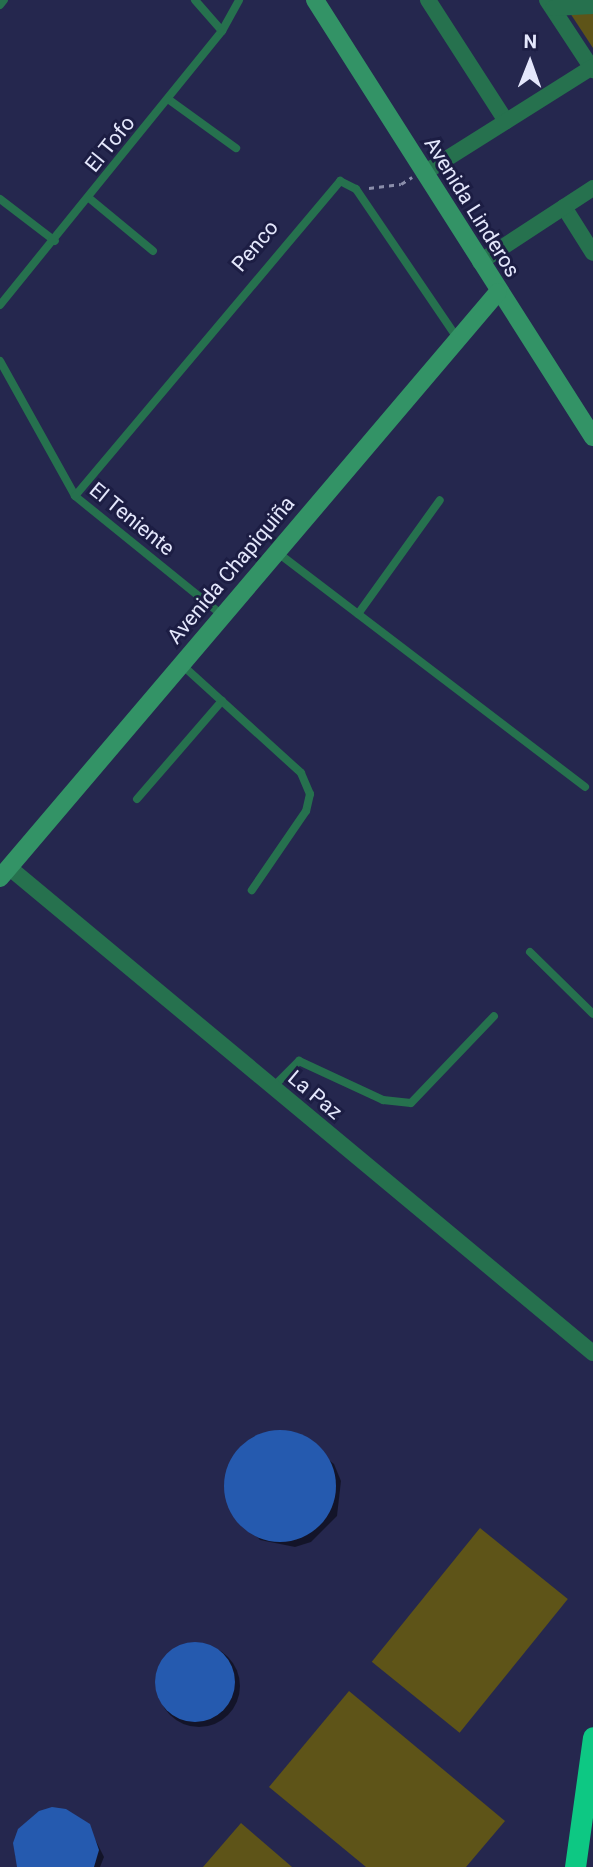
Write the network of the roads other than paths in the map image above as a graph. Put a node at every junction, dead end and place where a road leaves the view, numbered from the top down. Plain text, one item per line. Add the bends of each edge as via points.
1 (4, 0) edge
2 (195, 0) edge
3 (239, 0) edge
4 (315, 0) edge
5 (428, 0) edge
6 (550, 4) edge
7 (0, 5) edge
8 (593, 6) edge
9 (222, 31) junction
10 (592, 68) edge
11 (168, 99) junction
12 (506, 121) junction
13 (236, 148) dead end
14 (423, 172) junction
15 (593, 188) edge
16 (0, 198) edge
17 (89, 198) junction
18 (564, 207) junction
19 (55, 242) junction
20 (153, 251) dead end
21 (593, 253) edge
22 (480, 262) junction
23 (498, 292) junction
24 (0, 305) edge
25 (459, 340) junction
26 (0, 361) edge
27 (593, 438) edge
28 (75, 496) junction
29 (440, 500) dead end
30 (276, 551) junction
31 (358, 614) junction
32 (222, 615) junction
33 (181, 664) junction
34 (222, 701) junction
35 (586, 787) dead end
36 (137, 799) dead end
37 (5, 874) edge
38 (252, 890) dead end
39 (530, 952) dead end
40 (593, 1014) edge
41 (494, 1016) dead end
42 (273, 1087) junction
43 (593, 1353) edge
44 (593, 1737) edge
45 (575, 1867) edge

1 - 7 lane
2 - 9 lane
3 - 9 lane, El Tofo
4 - 14 street, Avenida Linderos
5 - 12 street
6 - 8 street
6 - 10 street
9 - 11 lane, El Tofo
10 - 12 street
11 - 13 lane
11 - 17 lane, El Tofo
12 - 14 street
14 - 22 street, Avenida Linderos
15 - 18 street
16 - 19 lane
17 - 19 lane, El Tofo
17 - 20 lane
18 - 21 street
18 - 22 street
19 - 24 lane, El Tofo
22 - 23 street, Avenida Linderos
23 - 25 street, Avenida Chapiquiña
23 - 27 street, Avenida Linderos
25 - 28 lane, Penco via 356,189 347,180 333,185
25 - 30 street, Avenida Chapiquiña
26 - 28 lane, El Teniente
28 - 32 lane, El Teniente
29 - 31 lane
30 - 31 lane
30 - 32 street, Avenida Chapiquiña
31 - 35 lane
32 - 33 street, Avenida Chapiquiña
33 - 34 lane
33 - 37 street, Avenida Chapiquiña
34 - 36 lane
34 - 38 lane via 301,773 310,794 306,811
37 - 42 street, La Paz
39 - 40 lane
41 - 42 lane via 411,1103 383,1100 299,1060
42 - 43 street, La Paz
44 - 45 highway

